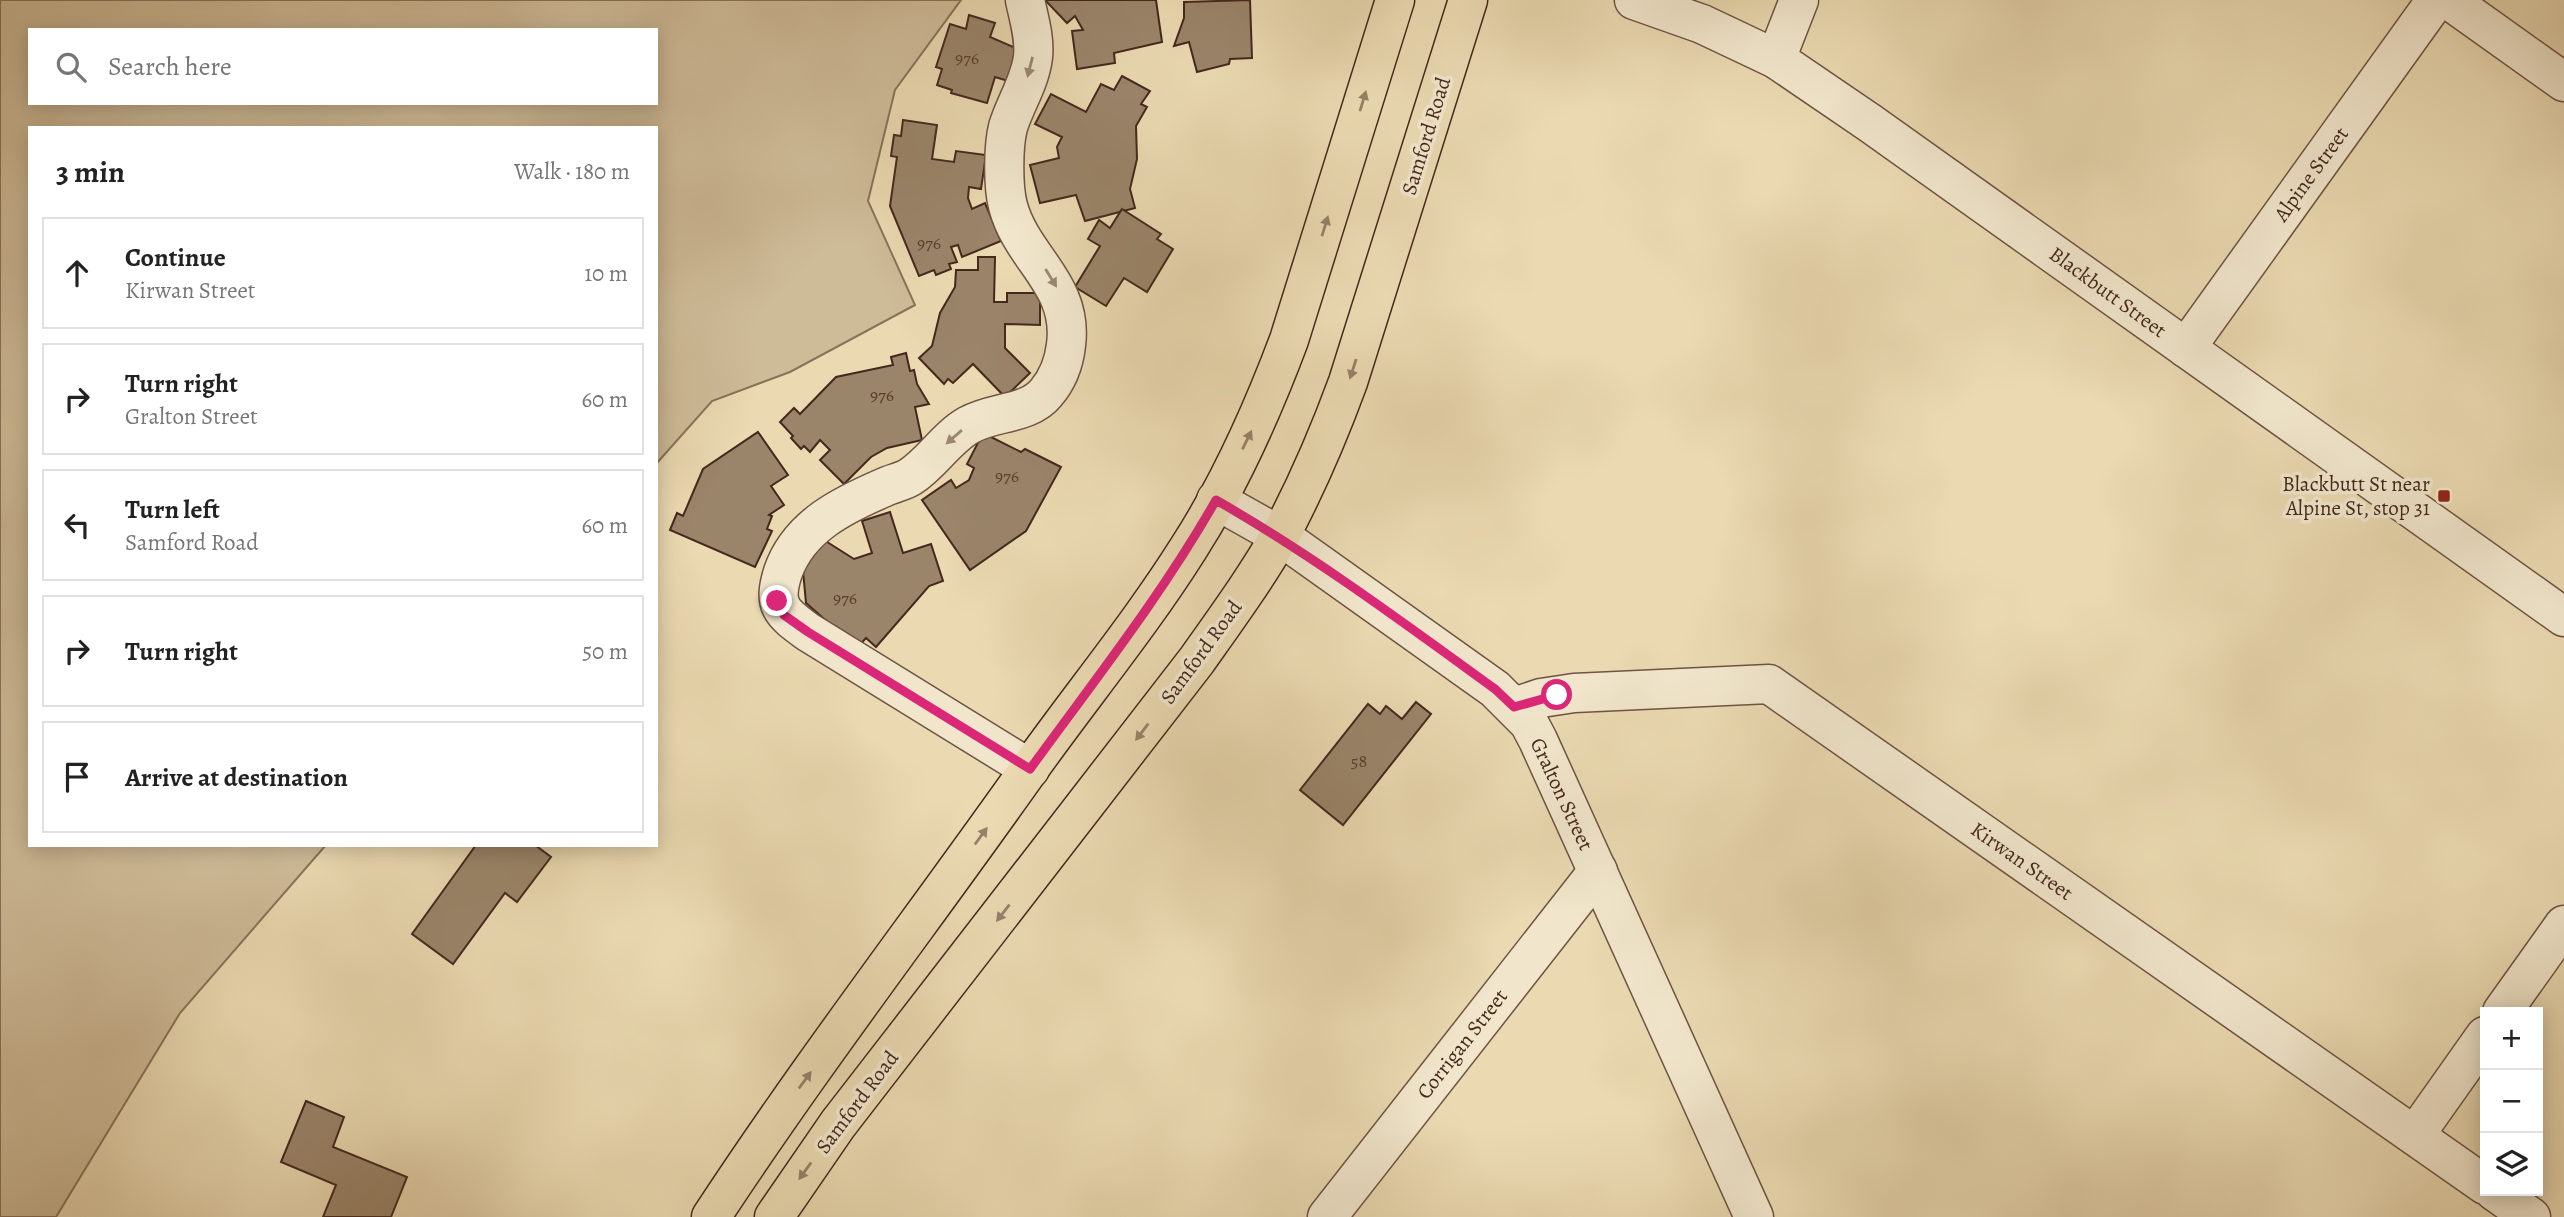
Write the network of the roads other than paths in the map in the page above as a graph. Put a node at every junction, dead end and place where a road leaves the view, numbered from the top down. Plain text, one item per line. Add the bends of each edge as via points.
1 (1025, 0) edge
2 (1468, 0) edge
3 (1634, 0) edge
4 (1799, 0) edge
5 (2436, 0) edge
6 (2449, 0) edge
7 (1389, 2) edge
8 (1776, 59) junction
9 (2564, 82) edge
10 (2186, 348) junction
11 (1216, 500) junction
12 (1280, 536) junction
13 (2564, 617) edge
14 (1514, 707) junction
15 (1030, 769) junction
16 (1598, 871) junction
17 (2564, 925) edge
18 (2506, 1007) edge
19 (2480, 1043) edge
20 (2415, 1135) junction
21 (2480, 1181) edge
22 (2501, 1196) edge
23 (711, 1217) edge
24 (774, 1217) edge
25 (1326, 1217) edge
26 (1754, 1217) edge
27 (2531, 1217) edge

1 -> 15 street via 1034,39 1033,59 1008,128 1008,206 1026,244 1057,288 1065,310 1068,332 1057,378 1045,396 1028,407 968,425 907,479 822,519 794,550 777,601 784,615 808,632
2 -> 12 main road, Samford Road via 1348,382 1327,439
3 - 8 street, Blackbutt Street via 1702,24
4 - 8 street
5 - 10 street, Alpine Street
6 - 9 street
11 -> 7 main road via 1269,395 1289,340
8 - 10 street, Blackbutt Street
10 - 13 street, Blackbutt Street
11 - 12 street, Gralton Street
11 - 15 main road via 1189,548
12 - 14 street, Gralton Street
12 -> 24 main road, Samford Road via 1197,660 838,1124
14 - 16 street, Gralton Street via 1538,740
14 - 20 street, Kirwan Street via 1574,693 1769,684
23 -> 15 main road via 807,1076
16 - 25 street, Corrigan Street
16 - 26 street, Gralton Street
17 - 18 street
19 - 20 street
20 - 21 street, Kirwan Street
22 - 27 street

